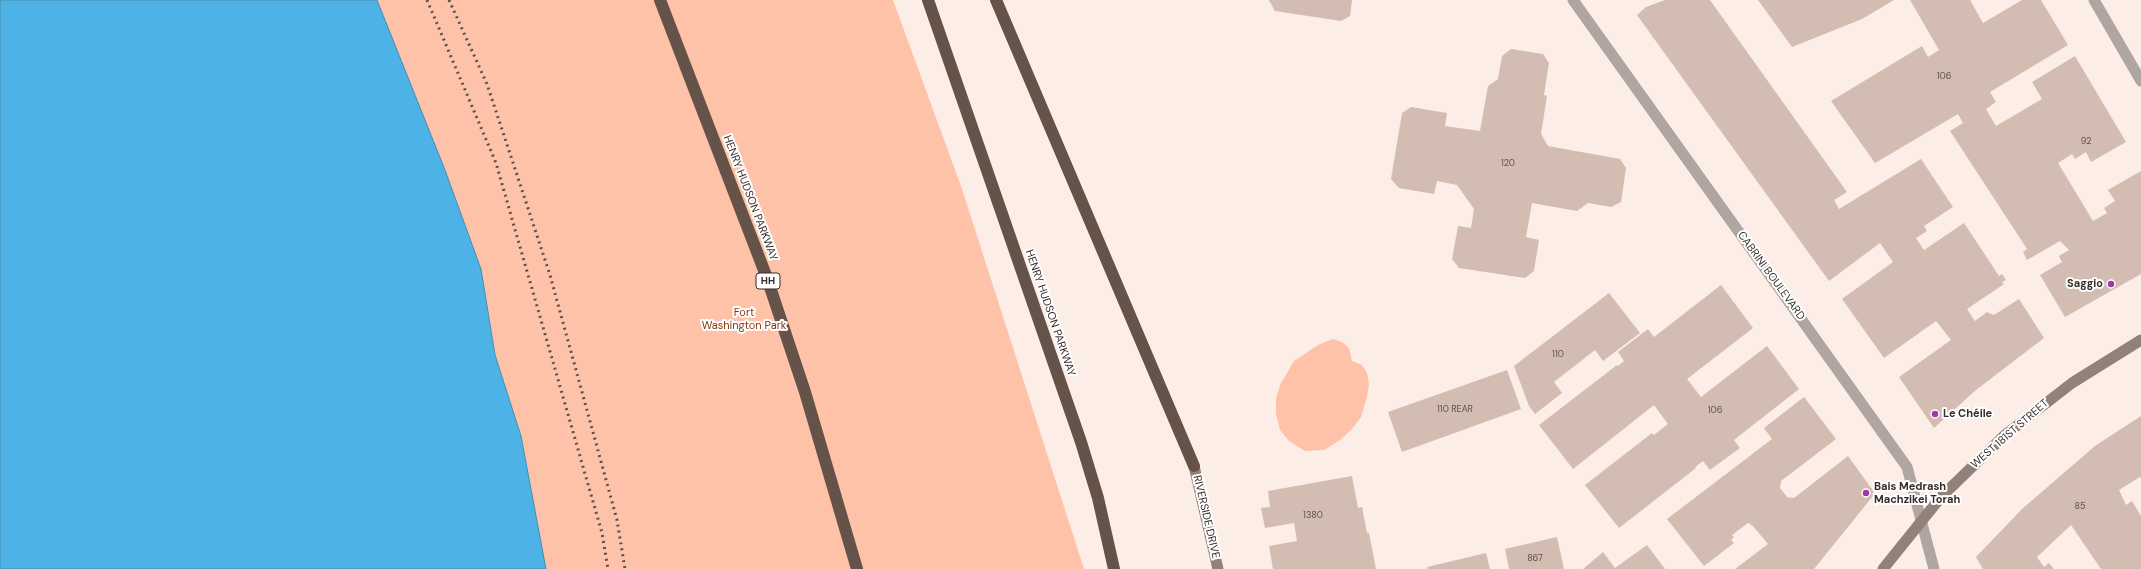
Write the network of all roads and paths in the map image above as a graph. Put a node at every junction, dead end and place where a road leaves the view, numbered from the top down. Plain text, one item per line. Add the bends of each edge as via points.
1 (660, 0) edge
2 (928, 0) edge
3 (996, 0) edge
4 (1573, 0) edge
5 (2094, 0) edge
6 (2141, 81) edge
7 (2141, 340) edge
8 (1194, 466) joint
9 (1920, 523) junction
10 (857, 569) edge
11 (1114, 569) edge
12 (1218, 569) edge
13 (1883, 569) edge
14 (1934, 569) edge

1 - 10 highway, HENRY HUDSON PARKWAY / HH via 767,278 805,392
2 - 11 highway, HENRY HUDSON PARKWAY via 1081,442 1098,498
3 - 8 highway
4 - 9 street, CABRINI BOULEVARD via 1907,467
5 - 6 street
7 - 9 main road, WEST 181ST STREET via 2072,383 2010,431 1955,482
8 - 12 main road, RIVERSIDE DRIVE
9 - 13 main road, WEST 181ST STREET
9 - 14 street, CABRINI BOULEVARD

